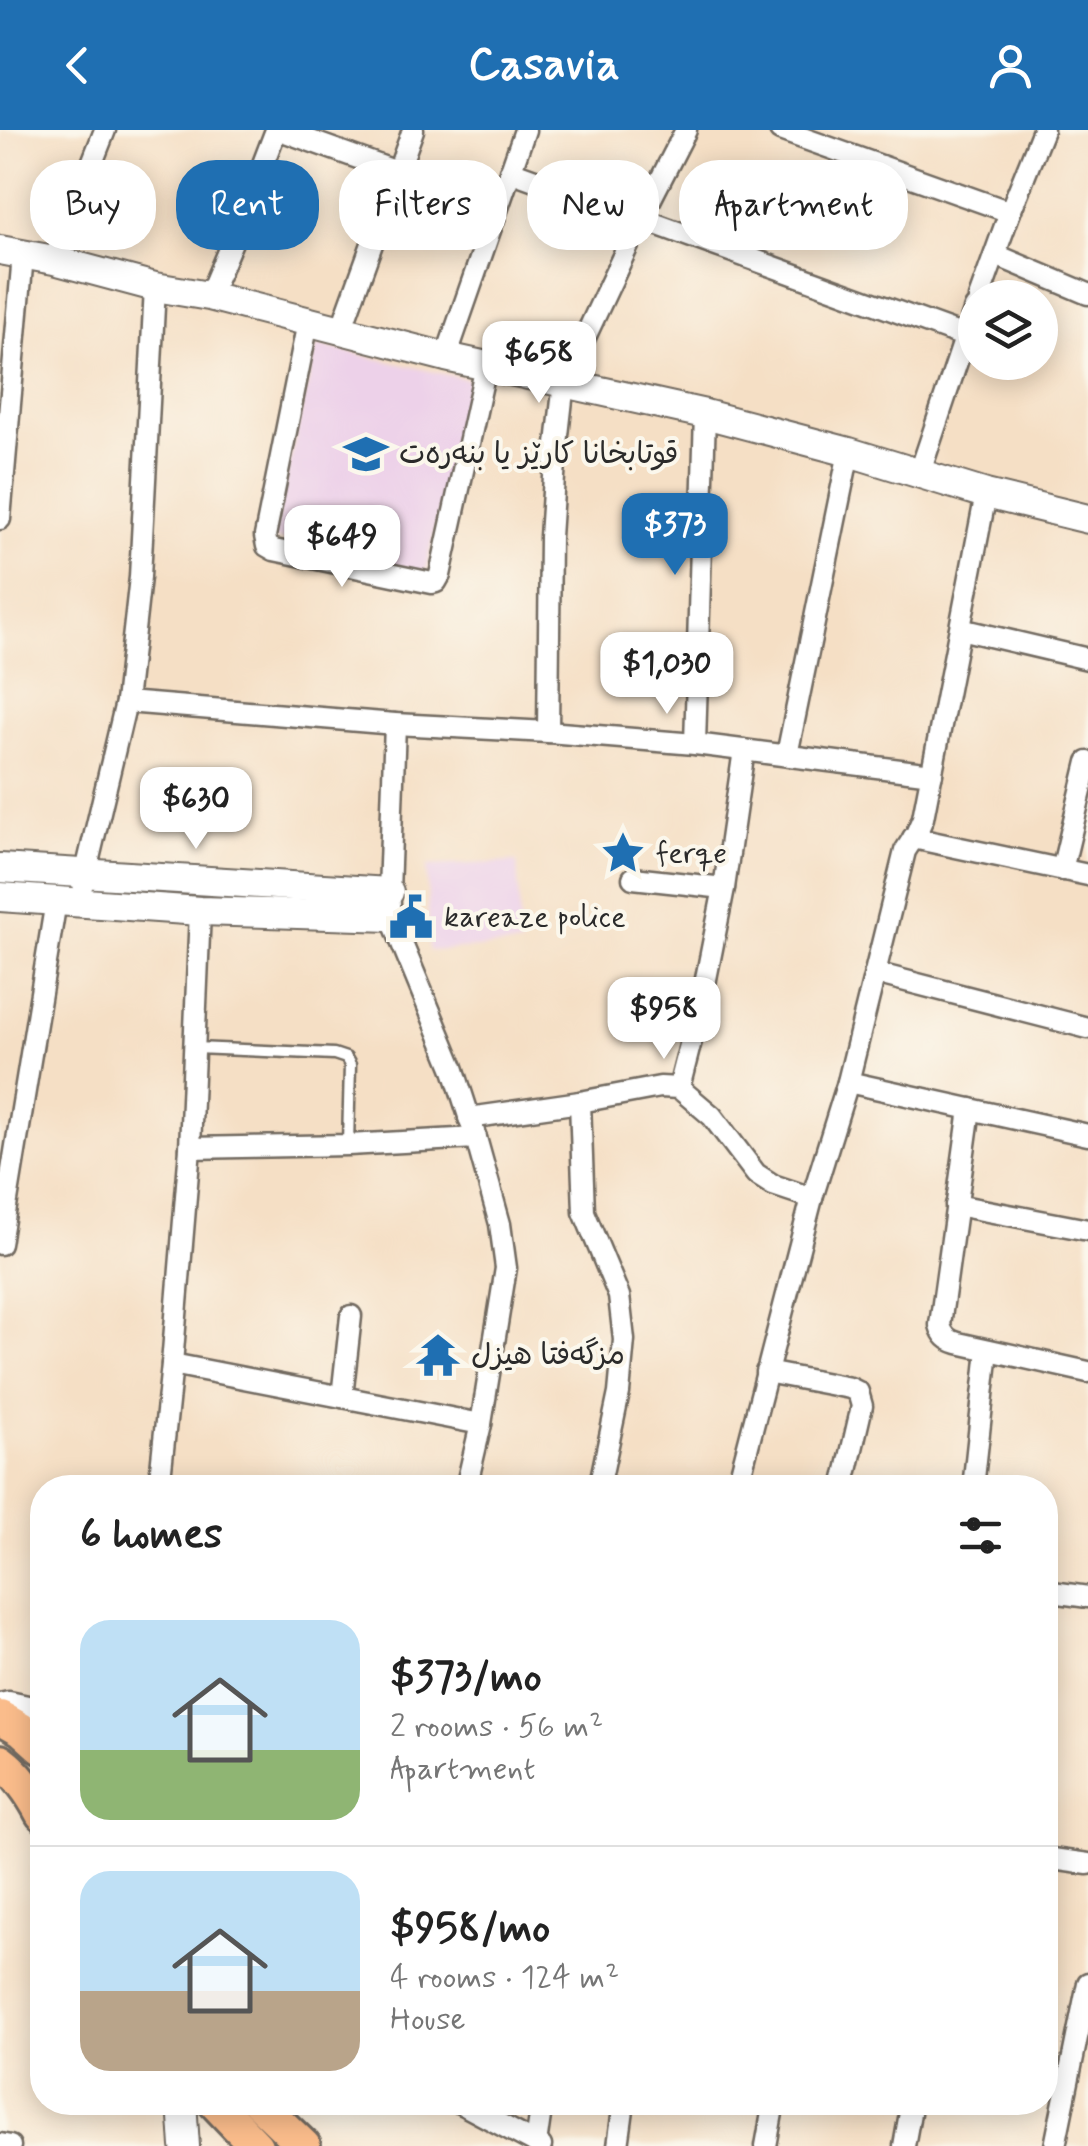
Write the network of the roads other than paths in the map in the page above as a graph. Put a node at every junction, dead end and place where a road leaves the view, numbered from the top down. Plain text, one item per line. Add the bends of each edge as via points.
1 (105, 130) edge
2 (278, 130) edge
3 (413, 130) edge
4 (525, 130) edge
5 (686, 130) edge
6 (780, 130) edge
7 (1044, 130) edge
8 (363, 160) edge
9 (402, 160) edge
10 (510, 171) junction
11 (527, 177) edge
12 (659, 183) edge
13 (1010, 212) junction
14 (659, 225) edge
15 (369, 250) edge
16 (626, 250) edge
17 (12, 252) edge
18 (996, 255) junction
19 (54, 260) junction
20 (986, 280) edge
21 (154, 287) junction
22 (1088, 294) edge
23 (209, 296) junction
24 (308, 322) junction
25 (341, 330) junction
26 (958, 334) edge
27 (958, 355) edge
28 (446, 357) junction
29 (486, 366) junction
30 (564, 382) junction
31 (705, 414) junction
32 (848, 452) junction
33 (920, 472) junction
34 (986, 494) junction
35 (0, 519) edge
36 (1088, 519) edge
37 (960, 629) junction
38 (1088, 659) edge
39 (126, 702) junction
40 (395, 724) junction
41 (548, 732) junction
42 (695, 744) junction
43 (744, 750) junction
44 (787, 755) junction
45 (1088, 762) edge
46 (932, 774) junction
47 (913, 838) junction
48 (0, 868) edge
49 (1062, 870) junction
50 (84, 875) junction
51 (1088, 875) edge
52 (633, 878) dead end
53 (724, 888) junction
54 (0, 897) edge
55 (68, 902) junction
56 (390, 904) junction
57 (200, 911) junction
58 (875, 973) junction
59 (1088, 1028) edge
60 (195, 1048) junction
61 (848, 1082) junction
62 (680, 1088) junction
63 (580, 1102) junction
64 (970, 1109) junction
65 (472, 1128) junction
66 (1088, 1135) edge
67 (348, 1145) junction
68 (190, 1148) junction
69 (812, 1198) junction
70 (956, 1204) junction
71 (1088, 1230) edge
72 (0, 1244) edge
73 (351, 1316) dead end
74 (988, 1350) junction
75 (172, 1364) junction
76 (766, 1372) junction
77 (1088, 1372) edge
78 (342, 1397) junction
79 (482, 1424) junction
80 (160, 1475) edge
81 (469, 1475) edge
82 (602, 1475) edge
83 (740, 1475) edge
84 (846, 1475) edge
85 (975, 1475) edge
86 (1058, 1594) edge
87 (1088, 1598) edge
88 (0, 1704) edge
89 (30, 1706) edge
90 (0, 1716) edge
91 (30, 1737) edge
92 (0, 1761) edge
93 (30, 1791) edge
94 (1058, 1860) edge
95 (1088, 1864) edge
96 (1088, 1984) edge
97 (183, 2115) edge
98 (482, 2115) edge
99 (541, 2115) edge
100 (622, 2115) edge
101 (772, 2115) edge
102 (910, 2115) edge
103 (251, 2120) edge
104 (0, 2144) edge
105 (538, 2145) edge
106 (10, 2146) edge
107 (185, 2146) edge
108 (304, 2146) edge
109 (618, 2146) edge
110 (766, 2146) edge
111 (904, 2146) edge
112 (1055, 2146) edge

1 - 19 street
2 - 8 street
2 - 23 street
3 - 9 street
4 - 10 street
5 - 12 street
6 - 13 street
7 - 13 street
10 - 11 street
10 - 28 street
13 - 18 street
14 - 26 street
15 - 25 street
16 - 30 street
17 - 19 street
17 - 35 street
18 - 20 street
18 - 22 street
19 - 21 street
21 - 23 street
21 - 39 street via 140,577
23 - 24 street
24 - 25 street
24 - 29 street via 265,536 274,550 436,582
25 - 28 street
27 - 33 street
28 - 29 street
29 - 30 street
30 - 31 street
30 - 41 street via 550,536
31 - 32 street
31 - 42 street
32 - 33 street
32 - 44 street
33 - 34 street
34 - 36 street
34 - 37 street
37 - 38 street
37 - 46 street
39 - 40 street
39 - 50 street
40 - 41 street
40 - 56 street
41 - 42 street
42 - 43 street
43 - 44 street
43 - 53 street
44 - 46 street
45 - 49 street
46 - 47 street
47 - 49 street
47 - 58 street
48 - 50 street
49 - 51 street
50 - 55 street
50 - 56 street
52 - 53 street
53 - 62 street
54 - 55 street
55 - 57 street
55 - 72 street
56 - 57 street
56 - 65 street
57 - 60 street
58 - 59 street
58 - 61 street
60 - 67 lane via 346,1058
60 - 68 street
61 - 64 street
61 - 69 street
62 - 63 street
62 - 69 street via 712,1116 756,1174
63 - 65 street
63 - 82 street via 584,1212 619,1296 624,1340
64 - 66 street
64 - 70 street
65 - 67 street
65 - 79 street via 506,1268
67 - 68 street
68 - 75 street
69 - 76 street
70 - 71 street
70 - 74 street via 940,1325 950,1340
73 - 78 street
74 - 77 street
74 - 85 street
75 - 78 street
75 - 80 street
76 - 83 street
76 - 84 street via 858,1392 862,1406
78 - 79 street
79 - 81 street
86 - 87 street
88 - 89 street
90 - 91 main road
92 - 93 main road
94 - 95 street
96 - 112 street
97 - 107 street
98 - 105 street
99 - 105 street
100 - 109 street
101 - 110 street
102 - 111 street
103 - 108 main road
104 - 106 street

